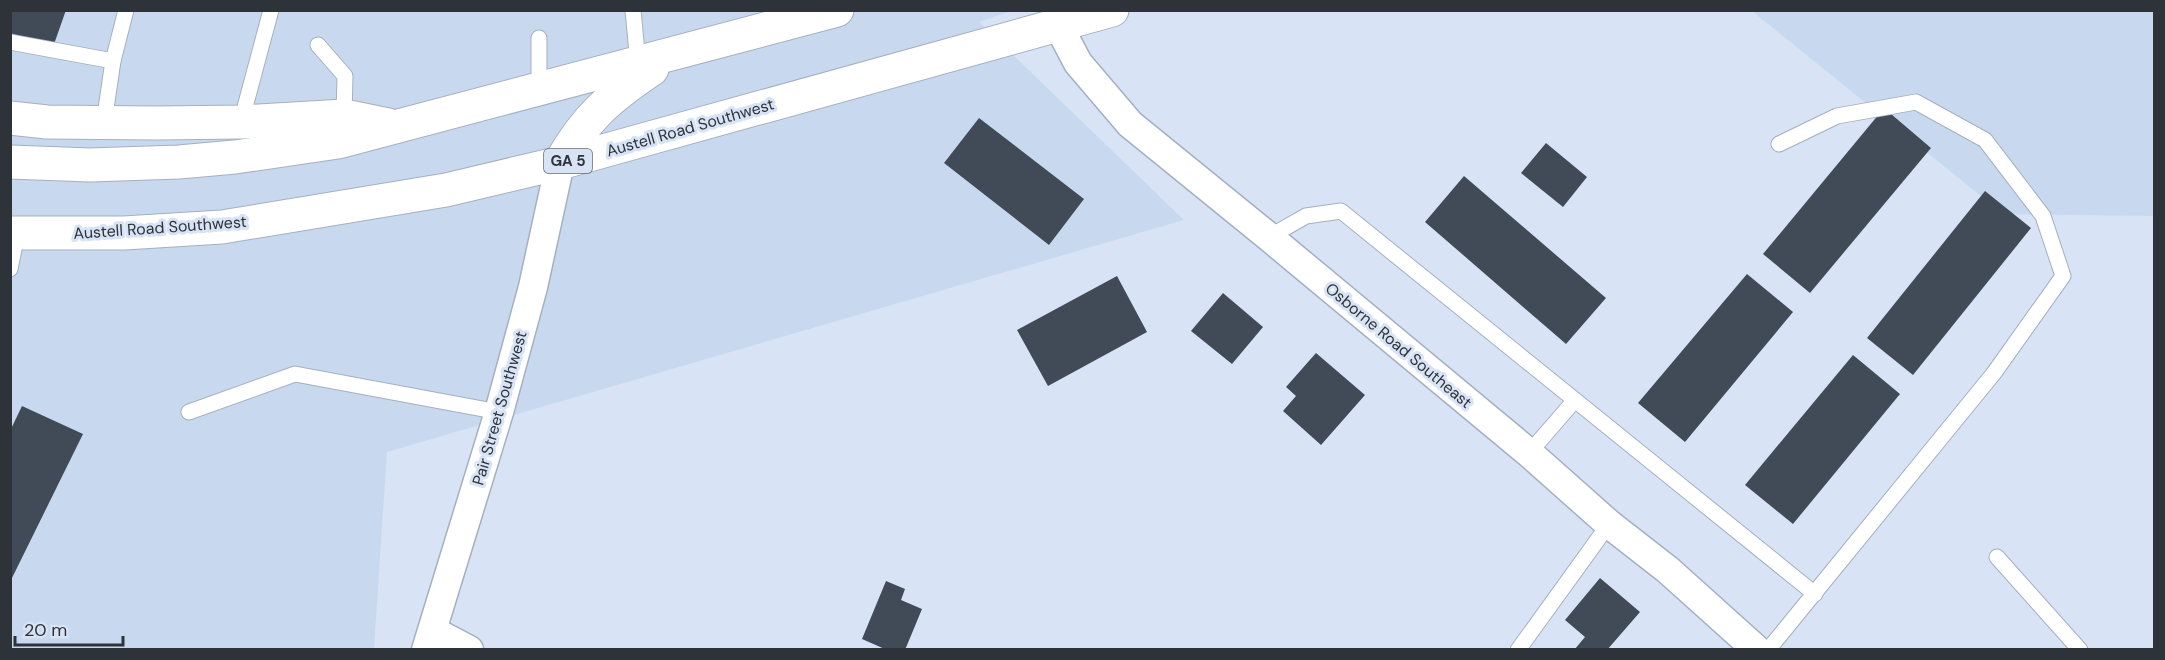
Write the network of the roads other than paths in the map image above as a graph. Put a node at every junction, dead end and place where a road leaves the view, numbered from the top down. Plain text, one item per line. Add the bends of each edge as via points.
1 (126, 10) edge
2 (271, 10) edge
3 (633, 10) edge
4 (837, 10) edge
5 (1112, 10) edge
6 (1058, 25) junction
7 (539, 38) dead end
8 (10, 42) edge
9 (318, 45) dead end
10 (670, 56) junction
11 (113, 61) junction
12 (638, 64) junction
13 (539, 90) junction
14 (344, 116) junction
15 (10, 118) edge
16 (104, 122) junction
17 (241, 122) junction
18 (396, 126) junction
19 (1779, 144) dead end
20 (10, 162) edge
21 (560, 163) junction
22 (14, 234) edge
23 (1269, 237) junction
24 (10, 270) edge
25 (1575, 400) junction
26 (189, 411) dead end
27 (499, 412) junction
28 (1528, 453) junction
29 (1609, 524) junction
30 (1997, 557) dead end
31 (1815, 594) junction
32 (430, 640) edge
33 (469, 650) edge
34 (1518, 650) edge
35 (1757, 650) edge
36 (1768, 650) edge
37 (2080, 650) edge

1 - 11 lane
2 - 17 lane
3 - 12 lane
4 - 10 main road
5 - 6 main road, Austell Road Southwest / GA 5
6 - 21 main road, Austell Road Southwest / GA 5
6 - 23 street, Osborne Road Southeast via 1078,63 1130,124
7 - 13 lane
8 - 11 lane
9 - 14 lane via 345,76
10 - 12 main road
10 - 21 main road via 614,94 574,138
11 - 16 lane
12 - 13 main road
13 - 18 main road
14 - 17 main road
14 - 18 main road
15 - 16 main road
16 - 17 main road
18 - 20 main road via 338,142 235,157 90,165
19 - 31 lane via 1837,116 1916,102 1985,140 2043,216 2063,276 1994,373
21 - 22 main road, Austell Road Southwest / GA 5 via 446,190 222,227
21 - 27 street, Pair Street Southwest via 533,287
22 - 24 lane
23 - 25 lane via 1306,216 1341,212
23 - 28 street, Osborne Road Southeast
25 - 28 lane
25 - 31 lane
26 - 27 lane via 295,374
27 - 32 street, Pair Street Southwest
28 - 29 street, Osborne Road Southeast
29 - 34 lane
29 - 35 street, Osborne Road Southeast via 1668,570
30 - 37 lane
31 - 36 lane
32 - 33 street

